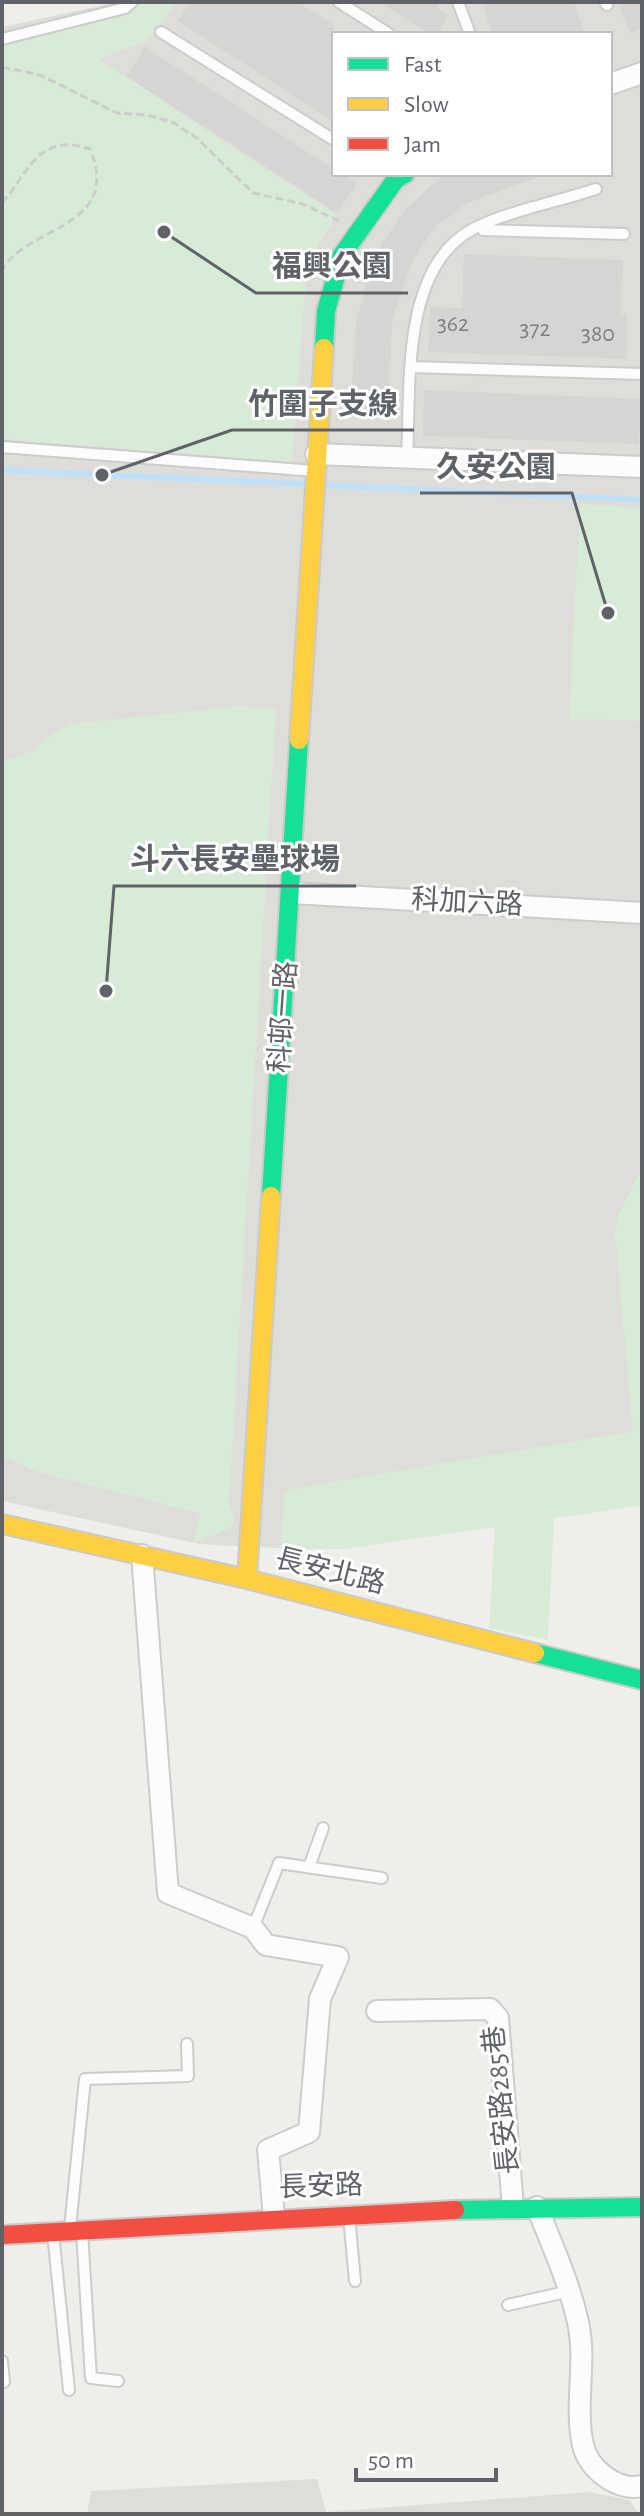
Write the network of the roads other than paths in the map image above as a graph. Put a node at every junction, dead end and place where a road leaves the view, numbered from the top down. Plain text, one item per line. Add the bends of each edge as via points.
1 (132, 2) edge
2 (339, 2) edge
3 (458, 2) edge
4 (161, 32) dead end
5 (386, 32) edge
6 (469, 32) edge
7 (2, 39) edge
8 (642, 73) edge
9 (612, 83) edge
10 (332, 139) edge
11 (396, 176) edge
12 (596, 189) dead end
13 (473, 229) junction
14 (624, 234) dead end
15 (411, 367) junction
16 (642, 374) edge
17 (2, 447) edge
18 (407, 457) junction
19 (315, 462) junction
20 (642, 467) edge
21 (292, 893) junction
22 (642, 913) edge
23 (2, 1524) edge
24 (142, 1555) junction
25 (247, 1579) junction
26 (642, 1680) edge
27 (323, 1828) dead end
28 (309, 1867) junction
29 (382, 1878) dead end
30 (253, 1928) junction
31 (377, 2011) dead end
32 (187, 2044) dead end
33 (537, 2207) junction
34 (642, 2207) edge
35 (513, 2208) junction
36 (348, 2214) junction
37 (274, 2217) junction
38 (68, 2230) junction
39 (2, 2235) edge
40 (355, 2281) dead end
41 (570, 2291) junction
42 (508, 2305) dead end
43 (2, 2361) edge
44 (118, 2381) dead end
45 (4, 2382) dead end
46 (69, 2390) dead end
47 (642, 2486) edge

1 - 7 lane
2 - 5 lane
3 - 6 lane
4 - 10 lane
8 - 9 street
11 - 19 street, 科邨一路 via 342,255 326,311
12 - 13 lane
13 - 14 lane
13 - 15 lane via 441,257 432,274 417,316
15 - 16 lane
15 - 18 lane
17 - 19 lane
18 - 19 street
18 - 20 street
19 - 21 street, 科邨一路
21 - 22 street, 科加六路
21 - 25 street, 科邨一路
23 - 24 street, 長安北路
24 - 25 street, 長安北路
24 - 30 street via 168,1893
25 - 26 street, 長安北路
27 - 28 lane
28 - 29 lane
28 - 30 lane via 279,1863
30 - 37 street via 266,1945 338,1957 320,1999 309,2132 268,2150
31 - 35 street, 長安路285巷 via 490,2009 498,2018
32 - 38 lane via 188,2076 85,2079
33 - 34 street, 長安路
33 - 35 street, 長安路
33 - 41 street
35 - 36 street, 長安路
36 - 37 street, 長安路
36 - 40 lane
37 - 38 street, 長安路
38 - 39 street, 長安路
38 - 44 lane via 91,2378
38 - 46 lane
41 - 42 lane
41 - 47 street via 580,2327 583,2448 611,2483 627,2489
43 - 45 lane

